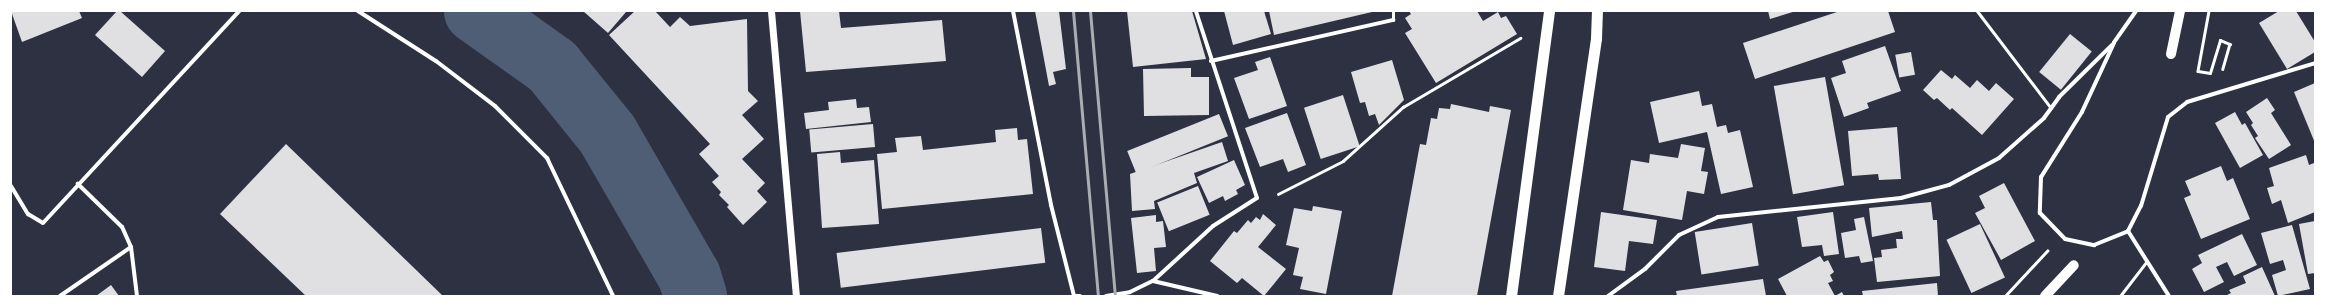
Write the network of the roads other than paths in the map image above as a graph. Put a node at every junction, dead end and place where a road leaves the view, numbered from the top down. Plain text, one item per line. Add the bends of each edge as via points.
1 (239, 11) edge
2 (358, 11) edge
3 (771, 11) edge
4 (1013, 11) edge
5 (1196, 11) edge
6 (1393, 11) edge
7 (1549, 11) edge
8 (1597, 11) edge
9 (1977, 11) edge
10 (2136, 11) edge
11 (2180, 11) edge
12 (1393, 20) joint
13 (2114, 43) junction
14 (2170, 54) dead end
15 (1211, 61) junction
16 (2315, 64) edge
17 (2052, 108) junction
18 (78, 184) junction
19 (11, 186) edge
20 (2128, 231) junction
21 (131, 246) junction
22 (2147, 261) junction
23 (2074, 265) dead end
24 (1153, 281) junction
25 (60, 296) edge
26 (137, 296) edge
27 (613, 296) edge
28 (796, 296) edge
29 (1074, 296) edge
30 (1080, 296) edge
31 (1106, 296) edge
32 (1217, 296) edge
33 (1511, 296) edge
34 (1558, 296) edge
35 (1608, 296) edge
36 (2045, 296) edge
37 (2120, 296) edge
38 (2169, 296) edge

1 - 18 street
2 - 27 street via 436,61 489,101 547,158
3 - 28 street
4 - 29 street via 1051,205
5 - 15 street
6 - 12 lane
7 - 33 highway
8 - 34 highway via 1596,38
9 - 17 lane
10 - 13 street
11 - 14 main road
12 - 15 street
13 - 17 street via 2059,97
13 - 20 street via 2082,112 2041,177 2040,213 2065,239 2094,245
15 - 24 street via 1243,149 1257,198 1213,226
16 - 20 street via 2187,102 2168,117 2141,206
17 - 35 street via 1999,158 1949,185 1901,198 1718,217 1679,235 1645,269
18 - 19 street via 43,223 28,214
18 - 21 street via 122,227
20 - 22 street
21 - 25 street
21 - 26 street
22 - 37 lane
22 - 38 street
23 - 36 main road
24 - 31 street via 1130,292
24 - 32 street
29 - 30 street

